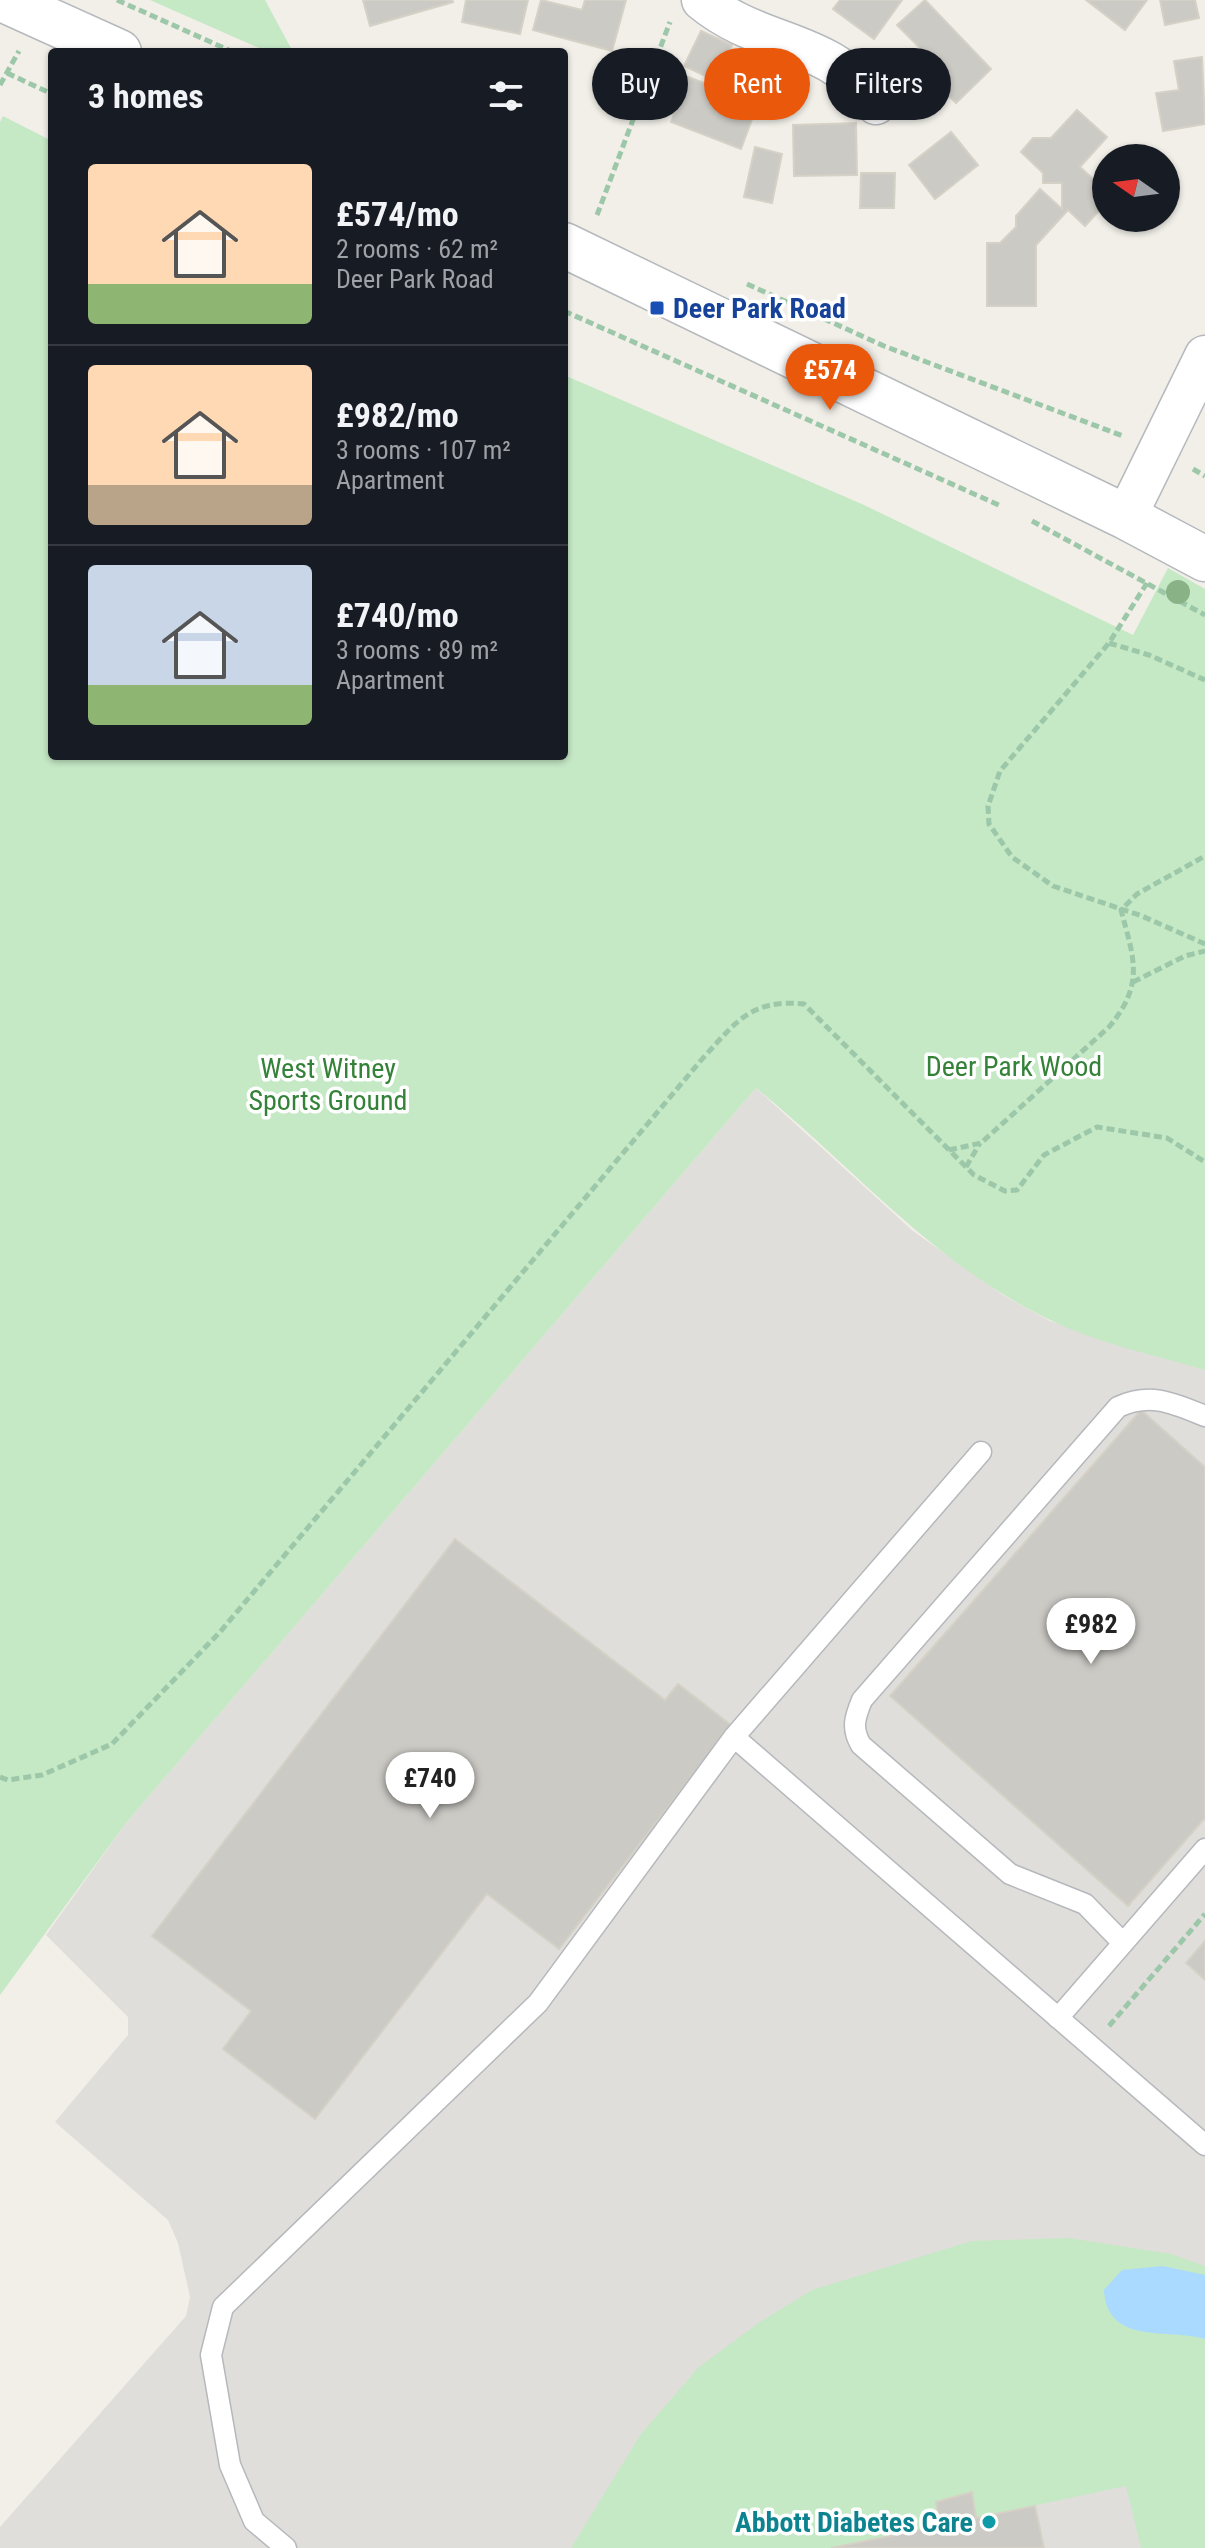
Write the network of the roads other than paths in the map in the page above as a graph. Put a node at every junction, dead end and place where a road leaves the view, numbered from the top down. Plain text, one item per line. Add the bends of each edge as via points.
1 (4, 0) edge
2 (688, 7) edge
3 (110, 48) edge
4 (826, 59) edge
5 (575, 228) edge
6 (1205, 356) edge
7 (1126, 517) junction
8 (1189, 550) edge
9 (1205, 1416) edge
10 (981, 1452) dead end
11 (734, 1737) junction
12 (1205, 1849) edge
13 (1122, 1942) junction
14 (1058, 2018) junction
15 (1199, 2140) edge
16 (286, 2548) edge

1 - 3 street
2 - 4 street
5 - 7 street
6 - 7 street
7 - 8 street
9 - 13 lane via 1162,1399 1138,1398 1118,1407 862,1700 855,1718 861,1745 1010,1874 1085,1904
10 - 11 lane
11 - 14 lane
11 - 16 lane via 538,2003 223,2307 211,2355 230,2465 254,2521
12 - 13 lane
13 - 14 lane
14 - 15 lane

